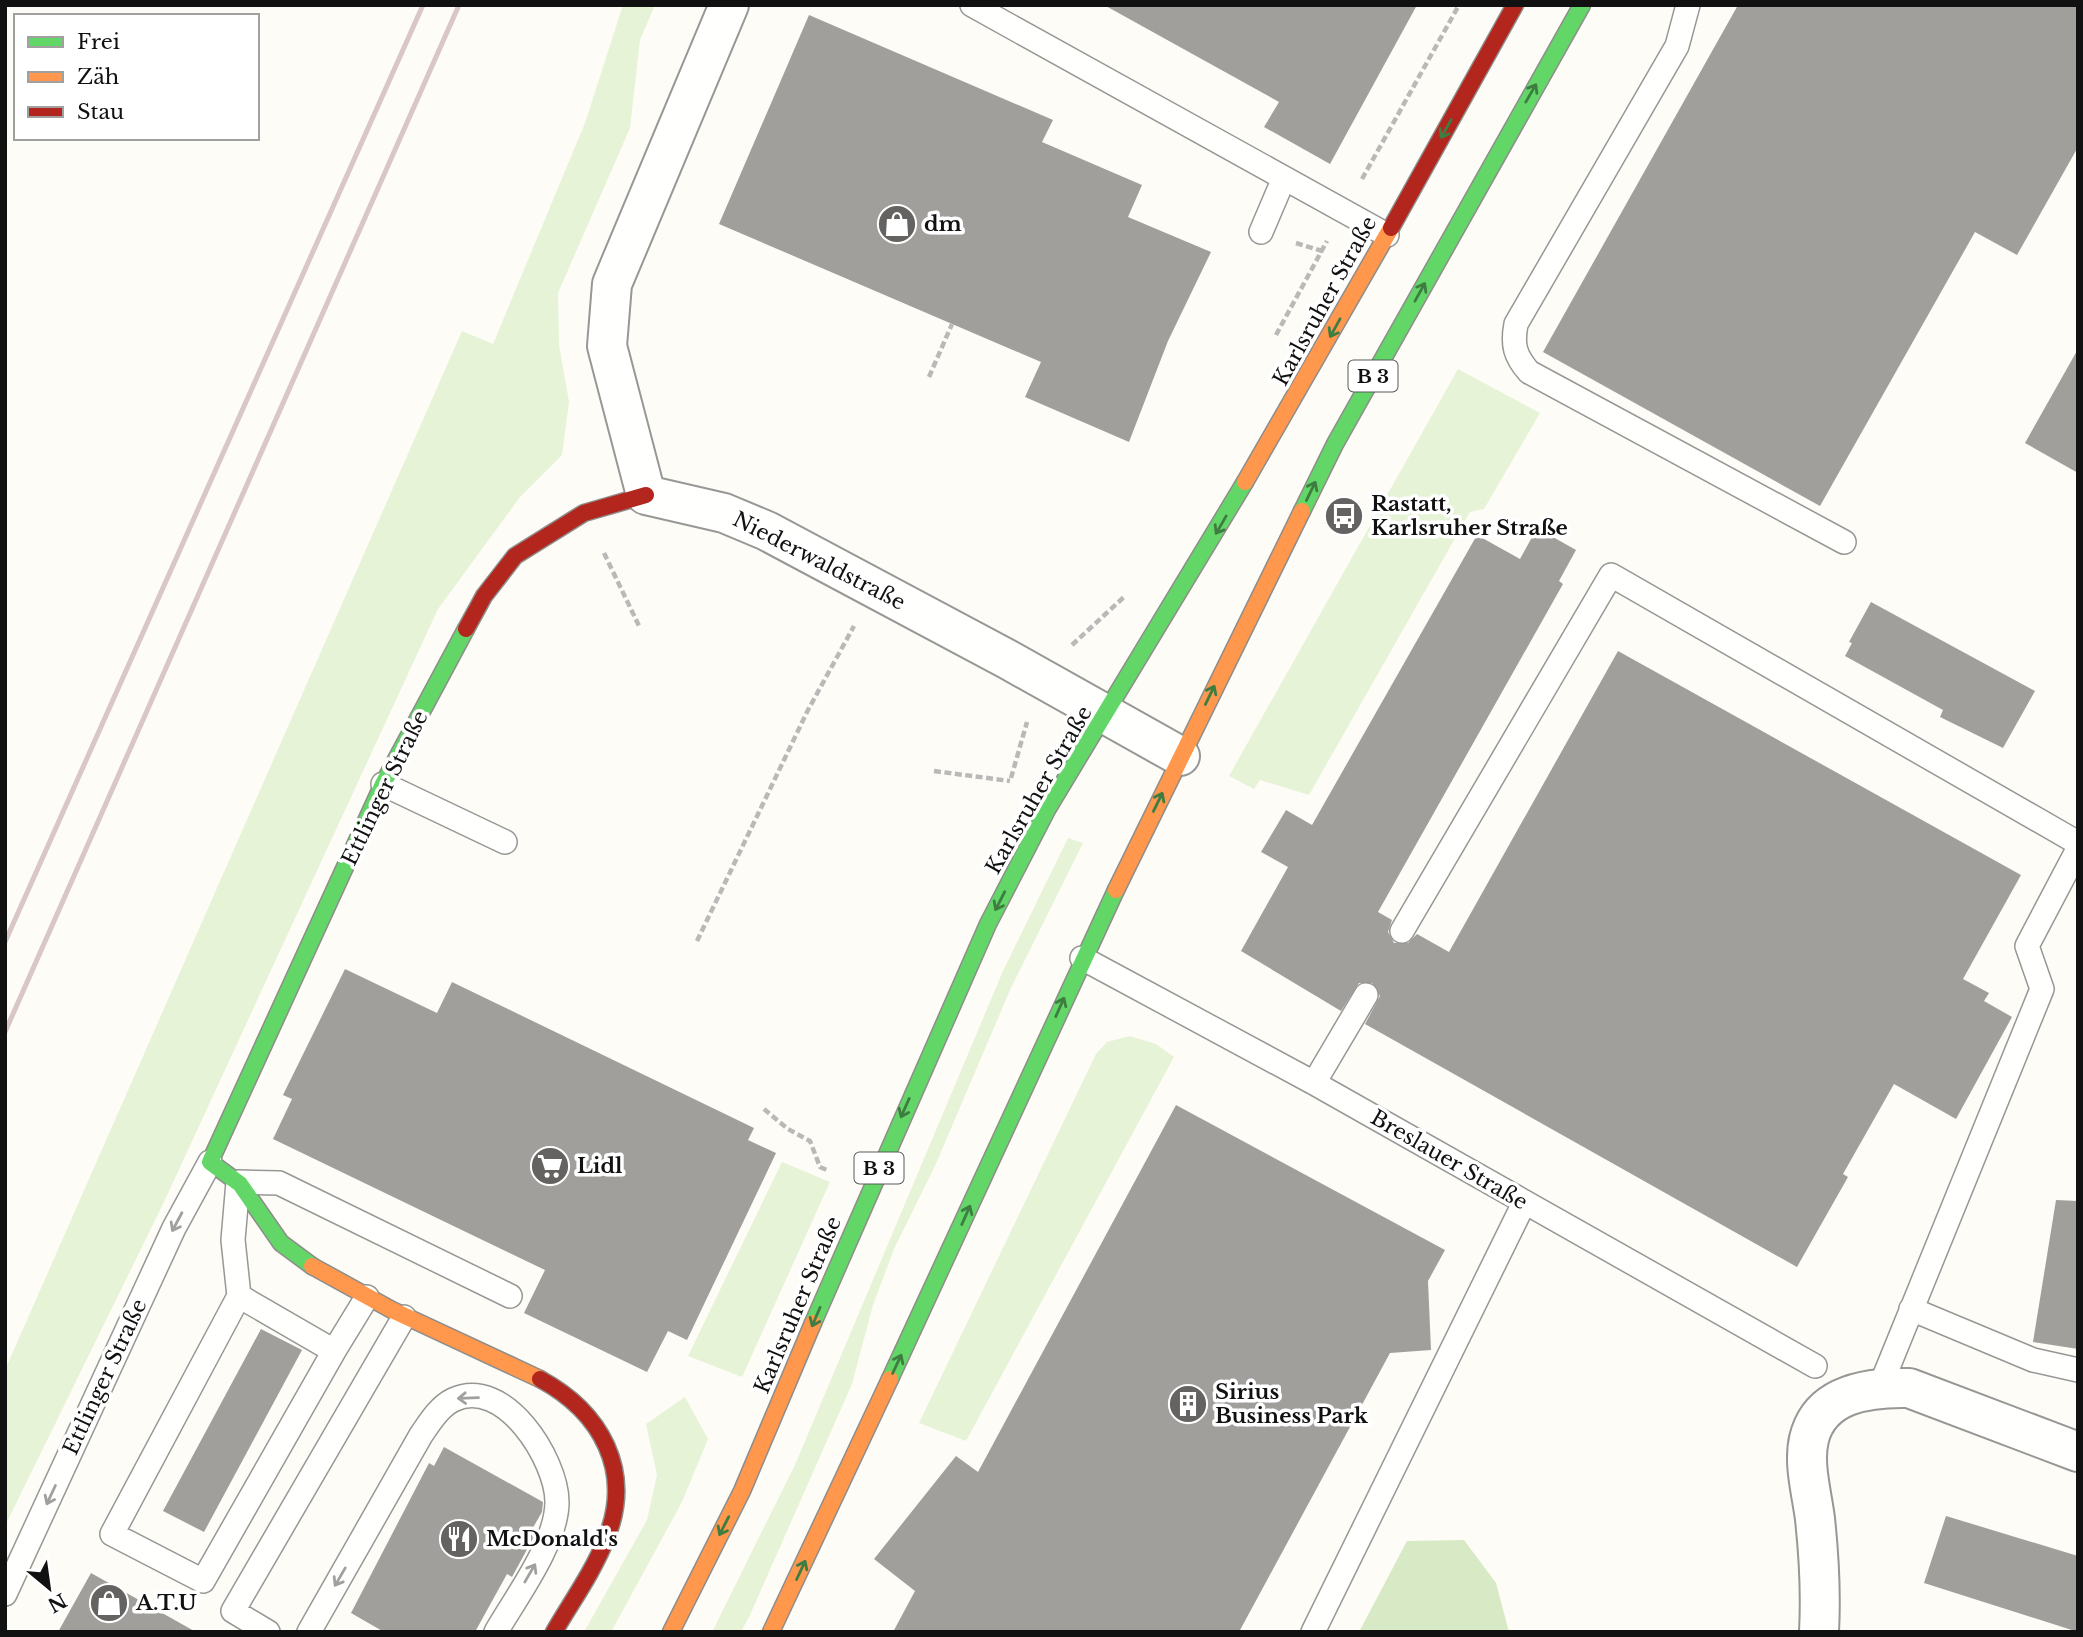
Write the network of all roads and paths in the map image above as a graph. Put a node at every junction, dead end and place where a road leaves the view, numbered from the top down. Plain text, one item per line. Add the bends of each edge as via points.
1 (729, 5) edge
2 (972, 5) edge
3 (1458, 5) edge
4 (1515, 5) edge
5 (1582, 5) edge
6 (1688, 5) edge
7 (1284, 178) junction
8 (1361, 181) dead end
9 (1261, 232) dead end
10 (1387, 235) junction
11 (1328, 239) dead end
12 (1302, 245) dead end
13 (1322, 251) junction
14 (952, 324) dead end
15 (1275, 337) dead end
16 (929, 377) dead end
17 (646, 495) junction
18 (584, 513) junction
19 (1844, 542) dead end
20 (876, 587) junction
21 (1131, 591) dead end
22 (640, 628) dead end
23 (1040, 677) junction
24 (1107, 715) junction
25 (1180, 756) junction
26 (934, 771) dead end
27 (1010, 781) dead end
28 (383, 784) junction
29 (505, 842) dead end
30 (2078, 843) edge
31 (2078, 849) edge
32 (1402, 931) dead end
33 (697, 941) dead end
34 (1082, 957) junction
35 (1366, 995) dead end
36 (1314, 1083) junction
37 (764, 1109) dead end
38 (210, 1162) junction
39 (837, 1175) dead end
40 (238, 1182) junction
41 (1524, 1203) junction
42 (239, 1296) junction
43 (510, 1296) dead end
44 (368, 1297) junction
45 (1912, 1309) junction
46 (404, 1317) junction
47 (334, 1351) junction
48 (1815, 1366) dead end
49 (2078, 1370) edge
50 (1880, 1387) junction
51 (2078, 1452) edge
52 (5, 1594) edge
53 (268, 1632) edge
54 (309, 1632) edge
55 (496, 1632) edge
56 (554, 1632) edge
57 (671, 1632) edge
58 (771, 1632) edge
59 (1313, 1632) edge
60 (1819, 1632) edge

1 - 17 street via 612,284 607,346
2 - 7 lane
3 - 8 path
4 -> 10 main road, Karlsruher Straße / B 3
25 -> 5 main road, B 3 via 1335,444
6 - 19 lane via 1677,46 1516,324 1512,342 1517,359 1529,372
7 - 9 lane
7 - 10 lane
10 -> 24 main road, Karlsruher Straße / B 3
11 - 13 path
12 - 13 path
13 - 15 path
14 - 16 path
17 - 18 main road, Ettlinger Straße
17 - 20 street, Niederwaldstraße via 724,513
18 - 22 path
18 - 28 main road, Ettlinger Straße via 515,556 484,596
20 - 23 street, Niederwaldstraße
20 - 33 path via 807,709
21 - 23 path
23 - 24 street, Niederwaldstraße
24 - 25 street, Niederwaldstraße
24 -> 57 main road, Karlsruher Straße / B 3 via 1048,808 988,923 742,1491
34 -> 25 main road, B 3
26 - 27 path
28 - 29 lane
28 - 38 main road, Ettlinger Straße
30 - 32 lane via 1611,575
31 - 45 lane via 2027,946 2042,989
34 - 36 lane, Breslauer Straße
58 -> 34 main road, B 3
35 - 36 lane
36 - 41 lane, Breslauer Straße
37 - 39 path via 810,1142 820,1167
38 - 40 main road
38 -> 52 lane, Ettlinger Straße via 174,1228
40 - 42 lane via 233,1240
40 - 43 lane via 279,1183
40 - 44 main road via 272,1233 295,1256
41 - 48 lane, Breslauer Straße
41 - 59 lane
42 - 47 lane
42 - 47 lane via 113,1534 203,1581
44 - 46 main road
44 - 47 lane
45 - 49 lane via 2033,1360
45 - 50 lane
46 - 53 lane via 233,1611
46 - 56 main road via 539,1376 590,1415 605,1441 615,1469 616,1503 608,1535
50 - 51 street via 1909,1388 1936,1396
50 - 60 street via 1834,1402 1818,1419 1809,1440 1819,1560
55 -> 54 lane via 544,1549 557,1503 552,1468 538,1441 499,1404 475,1396 454,1399 437,1412

